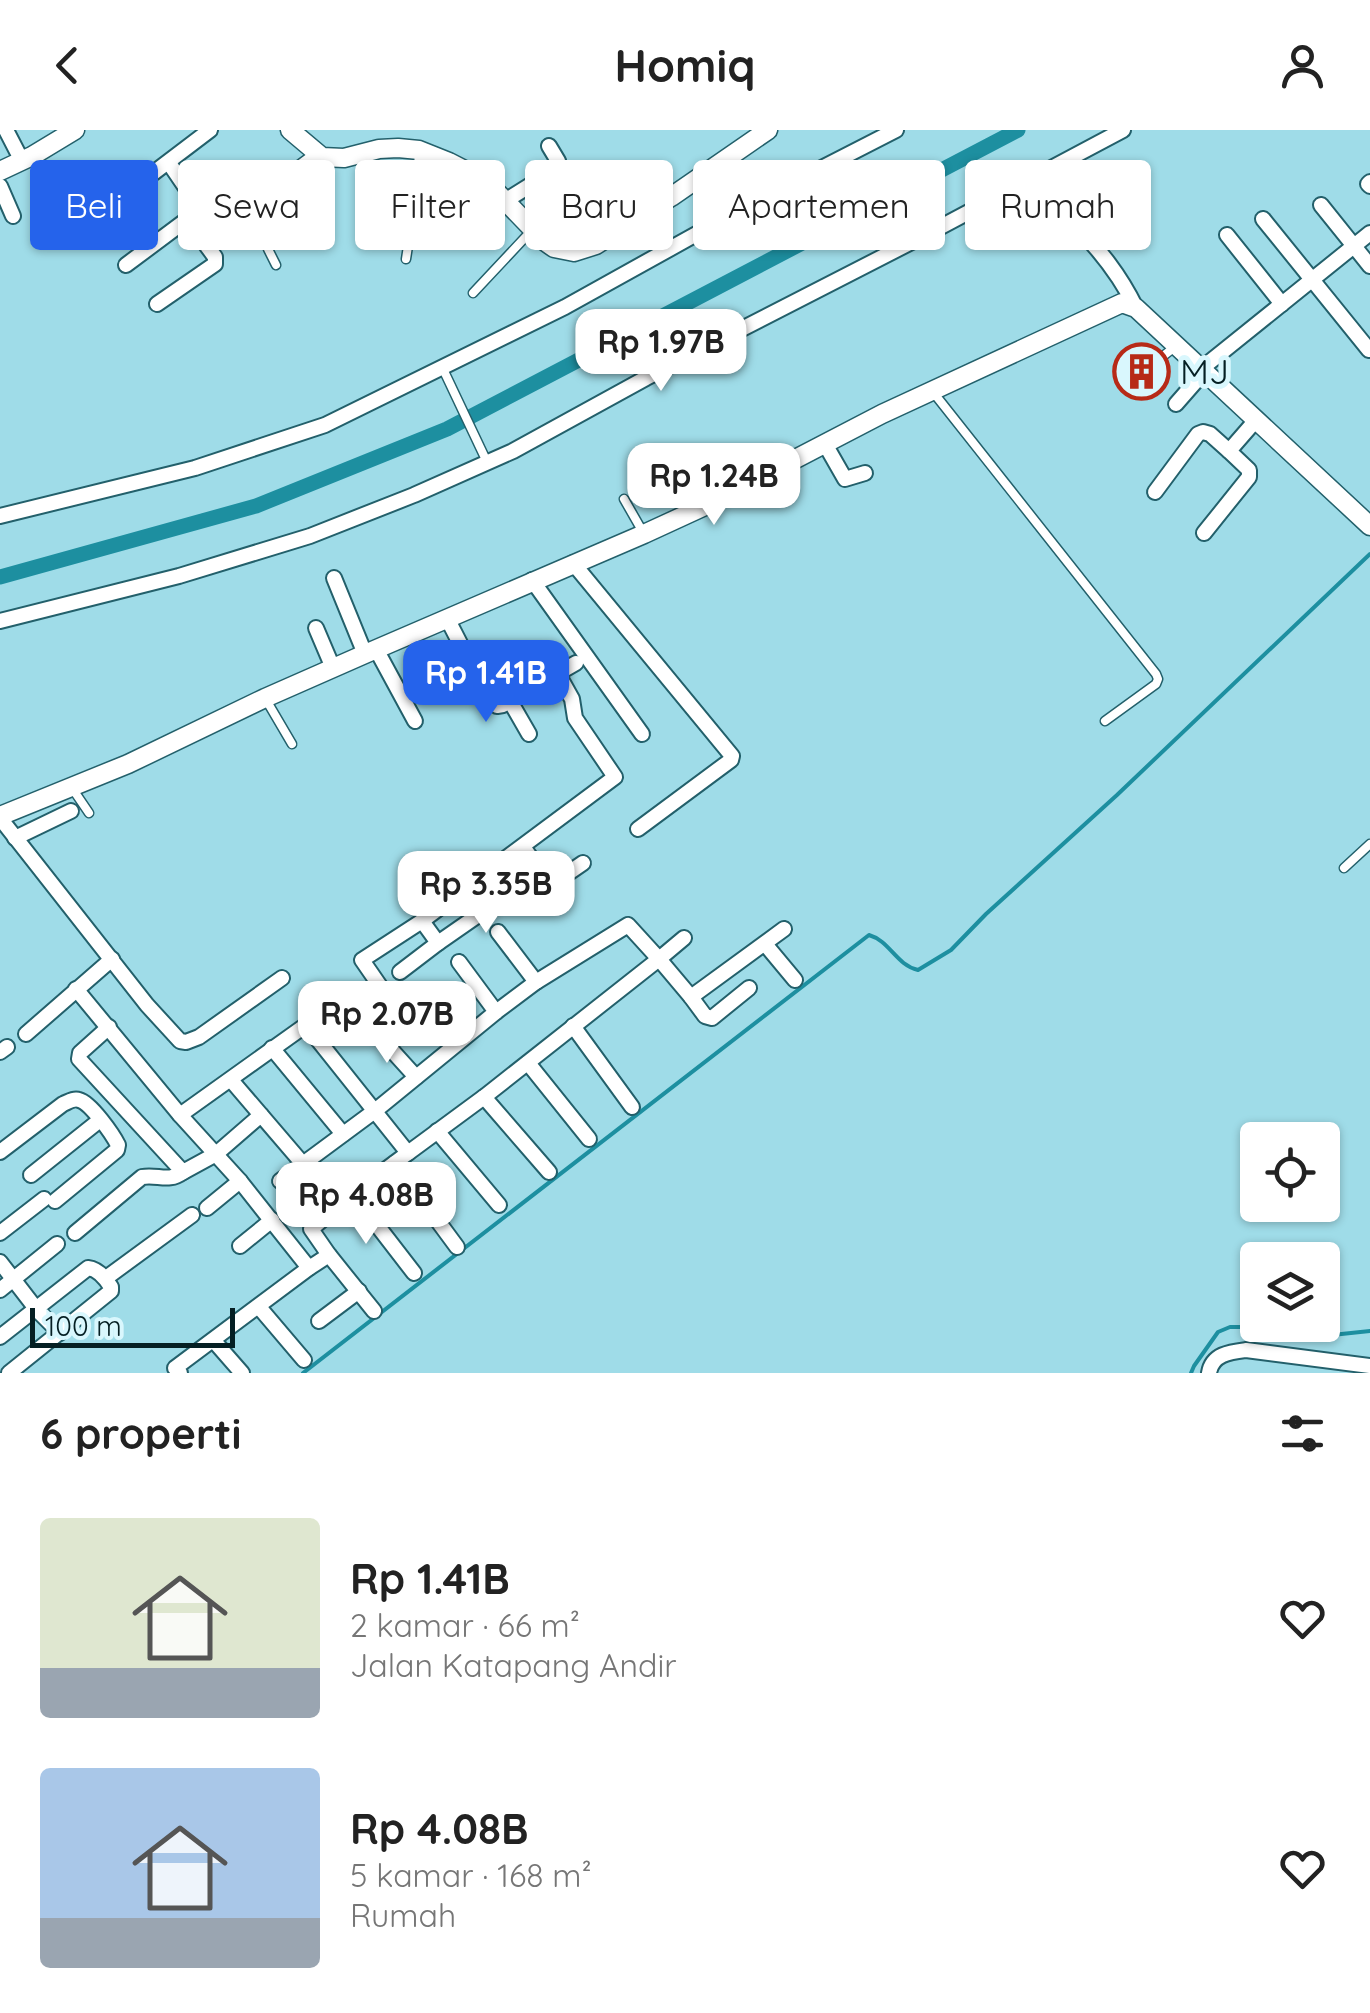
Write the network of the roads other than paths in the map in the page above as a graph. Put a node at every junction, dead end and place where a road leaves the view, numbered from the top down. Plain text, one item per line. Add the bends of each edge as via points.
1 (6, 130) edge
2 (75, 130) edge
3 (210, 130) edge
4 (290, 130) edge
5 (768, 130) edge
6 (896, 130) edge
7 (1123, 130) edge
8 (549, 146) dead end
9 (419, 150) junction
10 (315, 152) junction
11 (441, 160) edge
12 (1065, 160) edge
13 (22, 161) junction
14 (169, 163) junction
15 (158, 171) edge
16 (0, 172) edge
17 (178, 176) edge
18 (0, 186) edge
19 (673, 196) edge
20 (505, 201) joint
21 (1321, 205) dead end
22 (965, 213) edge
23 (13, 216) dead end
24 (1263, 220) dead end
25 (525, 221) edge
26 (178, 226) edge
27 (1370, 233) edge
28 (1227, 235) dead end
29 (525, 238) edge
30 (1354, 246) junction
31 (210, 250) edge
32 (1100, 250) edge
33 (406, 258) dead end
34 (276, 264) dead end
35 (126, 265) dead end
36 (1370, 266) edge
37 (1312, 280) junction
38 (473, 294) dead end
39 (156, 304) dead end
40 (1282, 304) junction
41 (1136, 308) junction
42 (1176, 346) junction
43 (1369, 350) edge
44 (1158, 360) dead end
45 (443, 368) junction
46 (1202, 371) junction
47 (932, 392) junction
48 (1176, 404) dead end
49 (1256, 420) junction
50 (825, 444) junction
51 (1228, 452) junction
52 (487, 462) junction
53 (866, 473) dead end
54 (1155, 492) dead end
55 (624, 499) dead end
56 (0, 516) edge
57 (1370, 526) edge
58 (1204, 533) dead end
59 (644, 534) junction
60 (573, 563) junction
61 (334, 578) dead end
62 (532, 580) junction
63 (448, 620) junction
64 (0, 621) edge
65 (316, 628) dead end
66 (370, 651) junction
67 (576, 663) dead end
68 (333, 668) junction
69 (558, 674) junction
70 (265, 698) junction
71 (510, 701) junction
72 (415, 721) dead end
73 (1105, 722) dead end
74 (530, 734) dead end
75 (642, 734) dead end
76 (292, 744) dead end
77 (72, 788) junction
78 (71, 811) dead end
79 (90, 813) dead end
80 (0, 817) edge
81 (638, 829) dead end
82 (15, 838) junction
83 (1370, 844) edge
84 (523, 847) junction
85 (582, 863) dead end
86 (1344, 868) dead end
87 (510, 892) dead end
88 (422, 920) junction
89 (784, 929) dead end
90 (498, 932) dead end
91 (684, 938) dead end
92 (438, 943) junction
93 (765, 944) junction
94 (659, 959) junction
95 (112, 960) junction
96 (459, 962) dead end
97 (400, 972) dead end
98 (282, 978) dead end
99 (795, 980) dead end
100 (536, 982) junction
101 (750, 988) dead end
102 (76, 989) junction
103 (691, 997) junction
104 (448, 998) dead end
105 (391, 1002) dead end
106 (496, 1012) junction
107 (306, 1025) junction
108 (573, 1026) junction
109 (109, 1028) junction
110 (26, 1034) dead end
111 (388, 1044) junction
112 (272, 1048) junction
113 (528, 1063) junction
114 (416, 1077) junction
115 (231, 1080) junction
116 (484, 1097) junction
117 (632, 1108) dead end
118 (376, 1110) junction
119 (180, 1115) junction
120 (261, 1115) junction
121 (100, 1120) junction
122 (437, 1130) junction
123 (343, 1134) junction
124 (589, 1139) dead end
125 (0, 1152) edge
126 (408, 1153) junction
127 (216, 1154) junction
128 (395, 1163) junction
129 (303, 1164) junction
130 (183, 1172) junction
131 (549, 1172) dead end
132 (31, 1175) dead end
133 (280, 1180) dead end
134 (240, 1181) junction
135 (352, 1194) junction
136 (499, 1205) dead end
137 (272, 1220) junction
138 (0, 1233) edge
139 (76, 1234) dead end
140 (56, 1244) dead end
141 (240, 1246) dead end
142 (457, 1247) dead end
143 (329, 1255) junction
144 (0, 1262) edge
145 (309, 1268) junction
146 (414, 1273) dead end
147 (106, 1278) junction
148 (13, 1279) junction
149 (0, 1290) edge
150 (359, 1291) junction
151 (260, 1306) junction
152 (37, 1310) junction
153 (374, 1311) dead end
154 (319, 1321) dead end
155 (60, 1333) junction
156 (0, 1338) edge
157 (214, 1341) junction
158 (304, 1360) dead end
159 (1370, 1366) edge
160 (9, 1373) edge
161 (180, 1373) edge
162 (242, 1373) edge
163 (1210, 1373) edge

1 - 13 street
2 - 13 street
3 - 14 street
4 - 10 street
5 - 19 street
6 - 45 street
7 - 12 street
8 - 20 street via 558,158 553,171
9 - 10 street via 379,149 332,159
9 - 11 street
9 - 33 lane
10 - 34 lane via 251,200
13 - 16 street
14 - 15 street
14 - 17 street
18 - 23 street
20 - 25 street
21 - 30 street
22 - 52 street
24 - 37 street
26 - 35 street
27 - 30 street
28 - 40 street
29 - 38 lane
30 - 36 street
30 - 37 street
31 - 39 street via 216,264
32 - 41 street
37 - 40 street
37 - 43 street
40 - 46 street
41 - 42 street
41 - 47 street via 1116,304
42 - 44 lane
42 - 46 street
45 - 52 lane
45 - 56 street via 324,425 194,468
46 - 48 street
46 - 49 street
47 - 50 street
47 - 73 lane via 1158,679
49 - 51 street
49 - 57 street
50 - 53 street via 846,478
50 - 59 street
51 - 54 street via 1210,434 1198,434
51 - 58 street via 1250,474
52 - 64 street via 310,536
55 - 59 lane
59 - 60 street
60 - 62 street
60 - 81 street via 732,756
61 - 66 street
62 - 63 street
62 - 75 street
63 - 66 street
63 - 71 street via 488,698 497,706
65 - 68 street
66 - 68 street
66 - 72 street
67 - 69 street
68 - 70 street
69 - 71 street
69 - 84 street via 575,718 615,777
70 - 76 lane
70 - 77 street
71 - 74 street
77 - 79 lane
77 - 80 street
78 - 82 street
80 - 82 street
82 - 95 street
83 - 86 lane
84 - 85 street via 551,885
84 - 88 street
87 - 92 street
88 - 92 street
88 - 105 street via 362,960
89 - 93 street
90 - 100 street
91 - 94 street
92 - 97 street
93 - 99 street
93 - 103 street
94 - 100 street via 628,925
94 - 103 street
94 - 108 street
95 - 98 street via 186,1042
95 - 102 street
96 - 106 street
100 - 106 street
101 - 103 street via 712,1018
102 - 109 street
102 - 110 street
104 - 111 street
106 - 114 street
107 - 111 street via 345,998
107 - 112 street
107 - 118 street
108 - 113 street
108 - 117 street
109 - 119 street
109 - 130 street via 78,1059
111 - 114 street
112 - 115 street
112 - 123 street
113 - 116 street
113 - 124 street
114 - 118 street
115 - 119 street
115 - 120 street
116 - 122 street
116 - 131 street
118 - 123 street
118 - 126 street
119 - 127 street
120 - 127 street
120 - 129 street
121 - 125 street via 80,1100 70,1101
121 - 132 street
121 - 138 street via 117,1150
122 - 126 street
122 - 136 street
123 - 129 street
126 - 128 street
127 - 130 street
127 - 134 street
128 - 135 street
128 - 142 street
129 - 133 street
130 - 139 street via 166,1180 142,1177
134 - 137 street
134 - 147 street
135 - 143 street via 312,1228
135 - 146 street
137 - 141 street
137 - 145 street
140 - 148 street
143 - 145 street
143 - 150 street
144 - 148 street
145 - 151 street
147 - 152 street via 88,1268
147 - 155 street via 111,1290
148 - 149 street
148 - 152 street
150 - 153 street
150 - 154 street
151 - 157 street
151 - 158 street
152 - 155 street
152 - 156 street
155 - 160 street
157 - 161 street via 175,1368
157 - 162 street
159 - 163 street via 1246,1350 1218,1357

